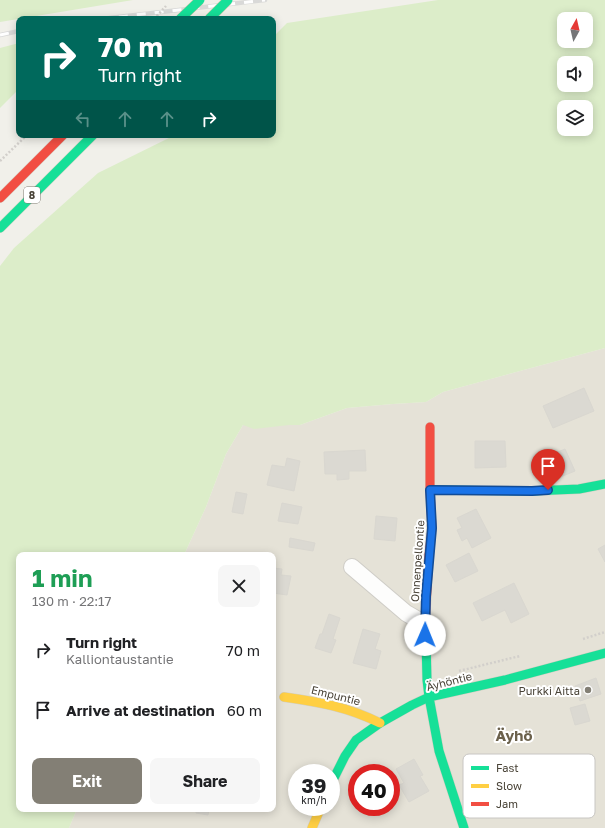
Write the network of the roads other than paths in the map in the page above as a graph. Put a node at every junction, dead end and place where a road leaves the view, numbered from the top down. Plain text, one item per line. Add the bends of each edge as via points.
1 (200, 0) edge
2 (228, 0) edge
3 (183, 16) edge
4 (212, 16) edge
5 (60, 138) edge
6 (90, 138) edge
7 (0, 198) edge
8 (0, 228) edge
9 (430, 427) dead end
10 (605, 484) edge
11 (430, 490) junction
12 (352, 568) dead end
13 (425, 624) junction
14 (604, 656) edge
15 (284, 697) dead end
16 (429, 697) junction
17 (380, 723) junction
18 (340, 766) edge
19 (317, 816) edge
20 (312, 828) edge
21 (464, 828) edge

1 - 3 main road, bridge
2 - 4 main road, bridge
5 - 7 main road, 8
6 - 8 main road, 8
9 - 11 main road, Onnenpellontie
10 - 11 main road via 579,489 532,491
11 - 13 main road, Onnenpellontie via 432,528
12 - 13 street via 406,613
13 - 16 main road, Onnenpellontie
14 - 16 main road, Äyhöntie
15 - 17 main road, Empuntie via 342,707
16 - 17 main road, Äyhöntie
16 - 21 main road, Onnenpellontie via 439,751
17 - 18 main road, Äyhöntie via 356,740
19 - 20 main road

